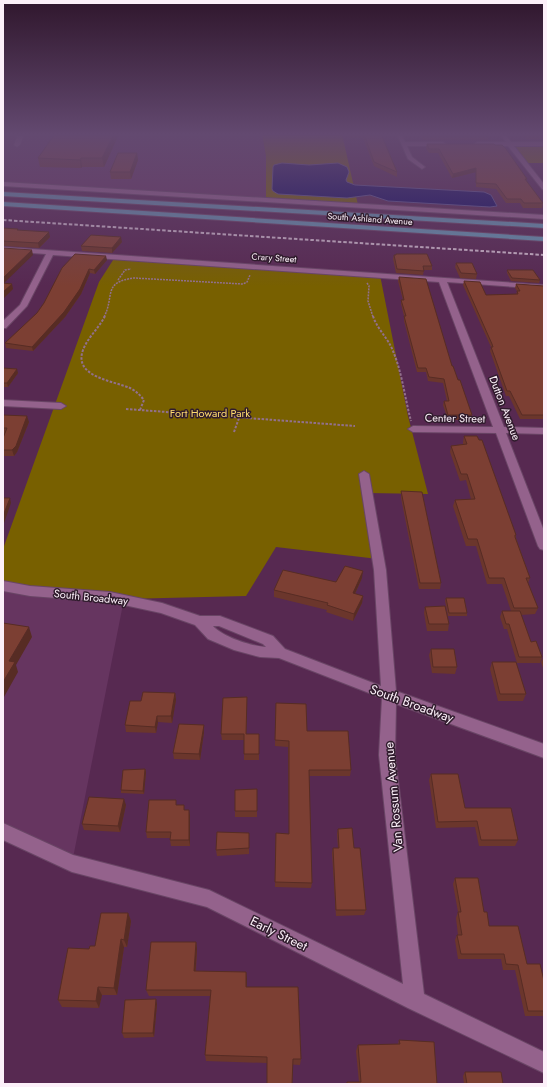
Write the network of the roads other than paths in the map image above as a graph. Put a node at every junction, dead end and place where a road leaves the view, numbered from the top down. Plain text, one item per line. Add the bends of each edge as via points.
1 (15, 185) edge
2 (3, 194) edge
3 (3, 204) edge
4 (544, 217) edge
5 (544, 226) edge
6 (544, 239) edge
7 (3, 249) edge
8 (51, 252) junction
9 (442, 280) junction
10 (544, 287) edge
11 (3, 315) edge
12 (14, 316) junction
13 (3, 326) edge
14 (3, 403) edge
15 (62, 406) dead end
16 (413, 429) road end
17 (500, 431) junction
18 (544, 431) edge
19 (364, 474) dead end
20 (544, 546) edge
21 (3, 586) edge
22 (389, 695) junction
23 (544, 751) edge
24 (3, 831) edge
25 (415, 1000) junction
26 (544, 1063) edge

1 - 4 street
2 - 5 main road, South Ashland Avenue
3 - 6 main road, South Ashland Avenue
7 - 8 street, Crary Street
8 - 9 street, Crary Street
8 - 12 street via 23,306
9 - 10 street, Crary Street
9 - 17 street, Dutton Avenue
11 - 12 street
12 - 13 street
14 - 15 street
16 - 17 street, Center Street
17 - 18 street, Center Street
17 - 20 street, Dutton Avenue
19 - 22 street, Van Rossum Avenue via 380,570
21 - 22 street, South Broadway via 30,591 124,599 162,608 200,621 213,635 239,646 260,652 280,653
22 - 23 street, South Broadway
22 - 25 street, Van Rossum Avenue via 386,754
24 - 25 street, Early Street via 72,863 210,899
25 - 26 street, Early Street

